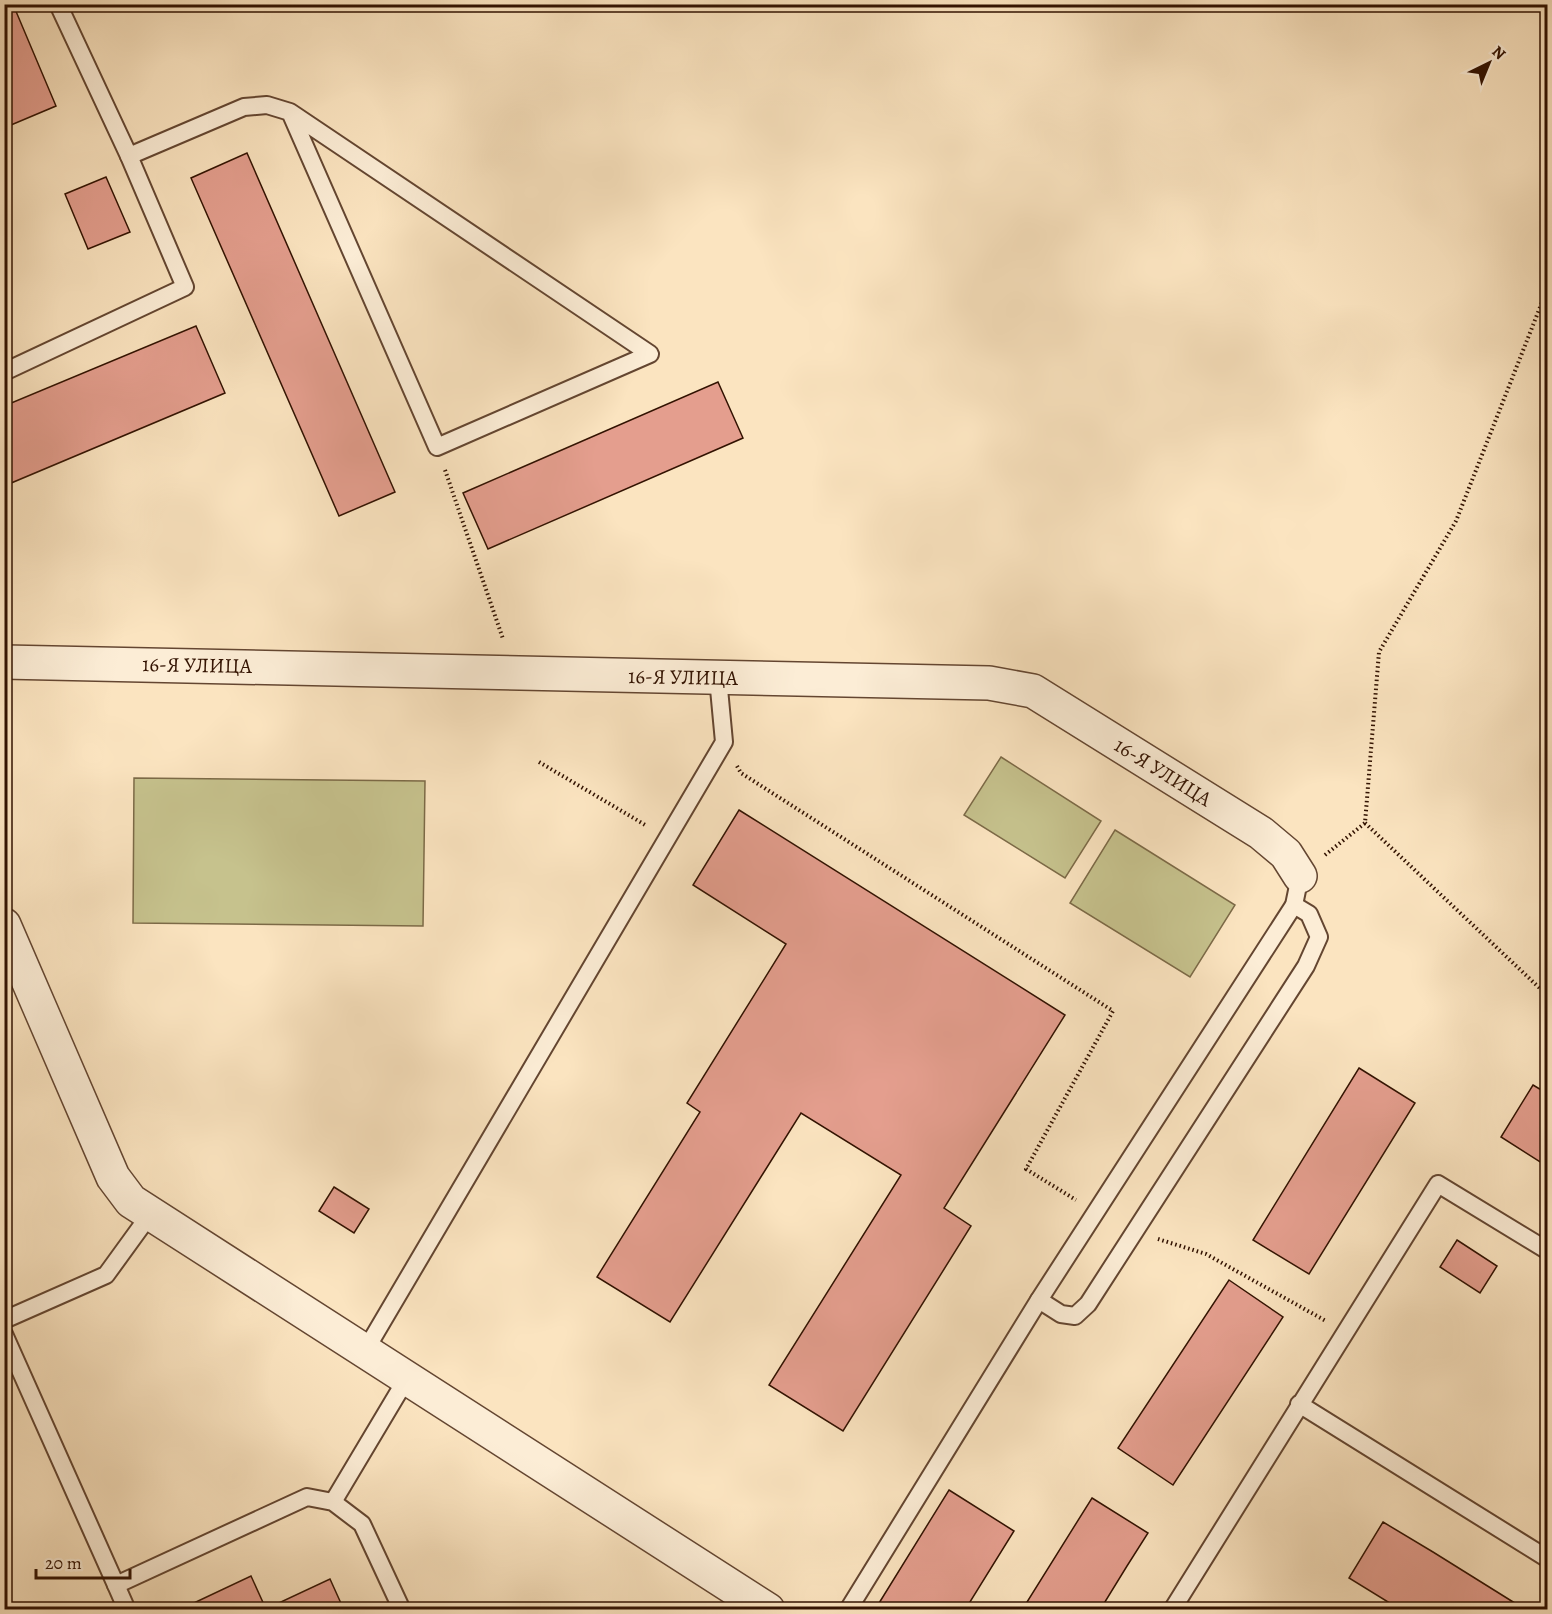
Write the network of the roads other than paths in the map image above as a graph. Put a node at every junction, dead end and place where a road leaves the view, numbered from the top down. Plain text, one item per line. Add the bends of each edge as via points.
1 (58, 4) edge
2 (290, 112) junction
3 (129, 156) junction
4 (4, 372) edge
5 (4, 662) edge
6 (718, 678) junction
7 (1297, 890) junction
8 (7, 936) edge
9 (151, 1213) junction
10 (1548, 1251) edge
11 (1039, 1300) junction
12 (4, 1320) edge
13 (4, 1334) edge
14 (365, 1351) junction
15 (407, 1378) junction
16 (1299, 1404) junction
17 (333, 1502) junction
18 (1548, 1559) edge
19 (116, 1585) junction
20 (127, 1610) edge
21 (402, 1610) edge
22 (768, 1610) edge
23 (848, 1610) edge
24 (1172, 1610) edge

1 - 3 lane
2 - 2 lane via 437,447 650,354
2 - 3 lane via 267,105 244,107
3 - 4 lane via 185,287
5 - 6 street, 16-Я УЛИЦА
6 - 7 street, 16-Я УЛИЦА via 989,683 1034,691 1261,833 1286,854
6 - 14 lane via 724,742
7 - 11 lane
7 - 11 lane via 1319,937 1306,966 1088,1304 1075,1316 1061,1314
8 - 9 street via 113,1177 131,1201
9 - 12 lane via 106,1275
9 - 14 street
10 - 16 lane via 1438,1184
11 - 23 lane
13 - 19 lane
14 - 15 street
15 - 17 lane
15 - 22 street
16 - 18 lane
16 - 24 lane
17 - 19 lane via 307,1497
17 - 21 lane via 362,1524
19 - 20 lane

